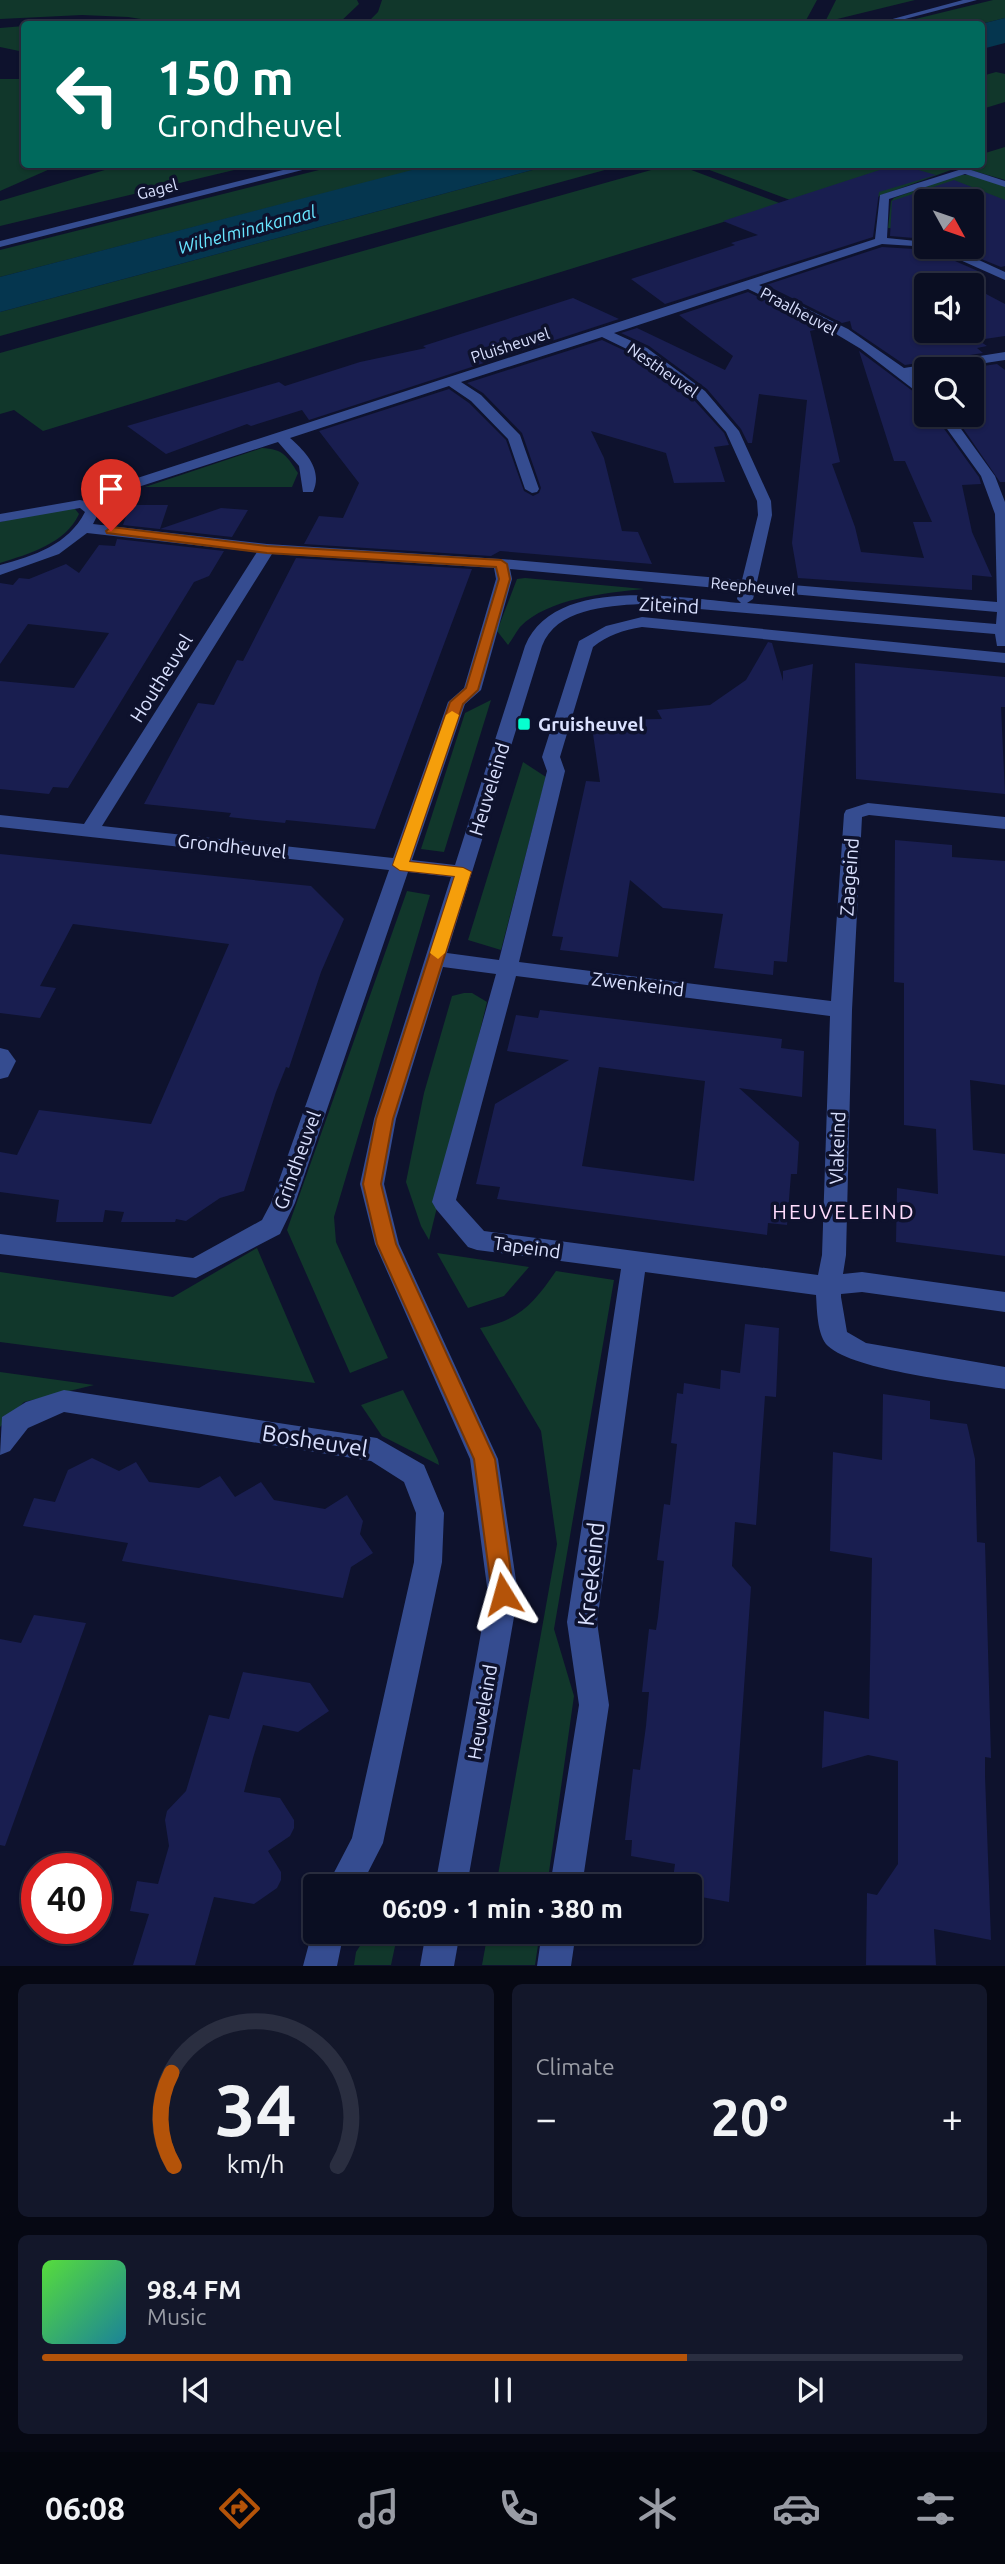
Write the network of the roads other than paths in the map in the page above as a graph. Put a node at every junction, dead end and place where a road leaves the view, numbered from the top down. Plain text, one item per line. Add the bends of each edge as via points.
1 (973, 0) edge
2 (890, 21) edge
3 (305, 168) edge
4 (1005, 184) edge
5 (881, 235) junction
6 (914, 243) edge
7 (0, 244) edge
8 (965, 259) edge
9 (1005, 276) edge
10 (749, 285) junction
11 (604, 333) junction
12 (1005, 356) edge
13 (904, 372) junction
14 (452, 382) junction
15 (914, 382) edge
16 (953, 427) edge
17 (282, 438) junction
18 (130, 485) dead end
19 (308, 488) dead end
20 (532, 489) dead end
21 (106, 496) dead end
22 (88, 506) junction
23 (0, 517) edge
24 (85, 528) junction
25 (267, 549) junction
26 (501, 564) junction
27 (0, 570) edge
28 (745, 597) junction
29 (1005, 619) edge
30 (1004, 658) edge
31 (0, 821) edge
32 (1005, 823) edge
33 (90, 830) junction
34 (400, 865) junction
35 (463, 872) junction
36 (436, 959) junction
37 (508, 967) junction
38 (841, 1010) junction
39 (0, 1056) edge
40 (0, 1071) edge
41 (0, 1244) edge
42 (634, 1261) junction
43 (826, 1286) junction
44 (1005, 1302) edge
45 (1005, 1378) edge
46 (2, 1439) edge
47 (350, 1874) edge
48 (453, 1874) edge
49 (568, 1874) edge
50 (324, 1944) edge
51 (441, 1944) edge
52 (557, 1944) edge
53 (320, 1965) edge
54 (437, 1965) edge
55 (554, 1965) edge

1 - 2 street
3 - 7 street, Gagel
4 - 5 street via 965,171 884,197
5 - 6 street
5 - 10 street, Praalheuvel
8 - 9 street
10 - 11 street, Pluisheuvel
10 - 13 street, Praalheuvel via 811,314
11 - 14 street, Pluisheuvel
11 - 28 street, Nestheuvel via 642,351 700,394 732,431 764,501 765,515
12 - 13 street
13 - 15 street, Praalheuvel
14 - 17 street, Pluisheuvel
14 - 20 street via 476,398 515,439
16 - 29 street via 988,476 1002,514
17 - 18 street, Pluisheuvel
17 - 19 street via 305,460 311,474
21 - 22 street
22 - 23 street via 57,506
22 - 24 street via 92,512
24 - 25 street, Reepheuvel
24 - 27 street via 49,553
25 - 26 street, Reepheuvel
25 - 33 street, Houtheuvel
26 - 28 street, Reepheuvel
26 - 34 street via 505,579 472,690 457,702
28 - 29 street, Heuveleind
28 - 35 street, Heuveleind via 602,602 572,610 541,631
29 - 30 street
30 - 37 street, Ziteind via 642,622 600,633 585,645 551,757 556,771
31 - 33 street, Grondheuvel
32 - 38 street, Zaageind via 868,808 853,814
33 - 34 street, Grondheuvel
34 - 35 street, Grondheuvel
34 - 41 street, Grindheuvel via 271,1227 195,1268
35 - 36 street, Heuveleind
36 - 37 street, Zwenkeind
36 - 48 street, Heuveleind via 385,1119 372,1184 387,1244 484,1459 503,1594
37 - 38 street, Zwenkeind
37 - 42 street, Tapeind via 444,1202 477,1240
38 - 43 street, Vlakeind via 834,1255
39 - 40 street via 5,1060
42 - 43 street, Tapeind
42 - 49 street, Kreekeind via 582,1622 594,1705
43 - 44 street, Tapeind via 862,1282
43 - 45 street via 836,1338 861,1353
46 - 47 street, Bosheuvel via 26,1413 64,1401 377,1450 414,1474 430,1513 428,1562 367,1843
50 - 53 street
51 - 54 street
52 - 55 street

